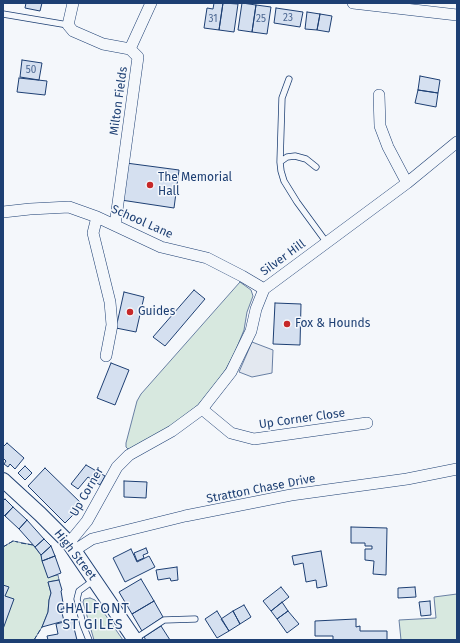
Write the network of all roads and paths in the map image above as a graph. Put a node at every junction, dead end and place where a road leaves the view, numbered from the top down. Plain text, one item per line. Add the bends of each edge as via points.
1 (73, 3) edge
2 (151, 3) edge
3 (353, 3) edge
4 (3, 14) edge
5 (457, 15) edge
6 (68, 25) junction
7 (130, 49) junction
8 (289, 79) dead end
9 (379, 95) dead end
10 (457, 142) edge
11 (280, 162) junction
12 (316, 167) dead end
13 (407, 183) junction
14 (3, 212) edge
15 (97, 217) junction
16 (115, 225) junction
17 (327, 243) junction
18 (264, 289) junction
19 (106, 356) dead end
20 (202, 409) junction
21 (367, 423) dead end
22 (129, 455) joint
23 (457, 469) edge
24 (3, 480) edge
25 (72, 546) junction
26 (95, 580) junction
27 (195, 619) dead end
28 (89, 640) edge
29 (135, 640) edge

1 - 6 street
2 - 7 street
3 - 5 street
4 - 6 lane
6 - 7 street via 73,31 103,44
7 - 16 street, Milton Fields via 138,57
8 - 11 lane via 282,98
9 - 13 street via 380,126
10 - 13 street, Silver Hill
11 - 12 lane via 287,157 295,156 306,159
11 - 17 lane via 284,181 293,197
13 - 17 street, Silver Hill
14 - 15 street, School Lane via 69,207
15 - 16 street, School Lane
15 - 19 street via 93,233 110,302 112,325
16 - 18 street, School Lane via 161,248 207,258
17 - 18 street, Silver Hill
18 - 20 street, Silver Hill via 251,331 231,372
20 - 21 street, Up Corner Close via 231,433 254,439
20 - 22 street, Silver Hill via 172,431
22 - 25 street, Up Corner via 117,467
23 - 25 street, Stratton Chase Drive via 291,495 185,516
24 - 25 street, High Street
25 - 26 street, High Street
26 - 28 lane via 79,591 77,599
26 - 29 street, High Street
27 - 29 lane via 164,620

